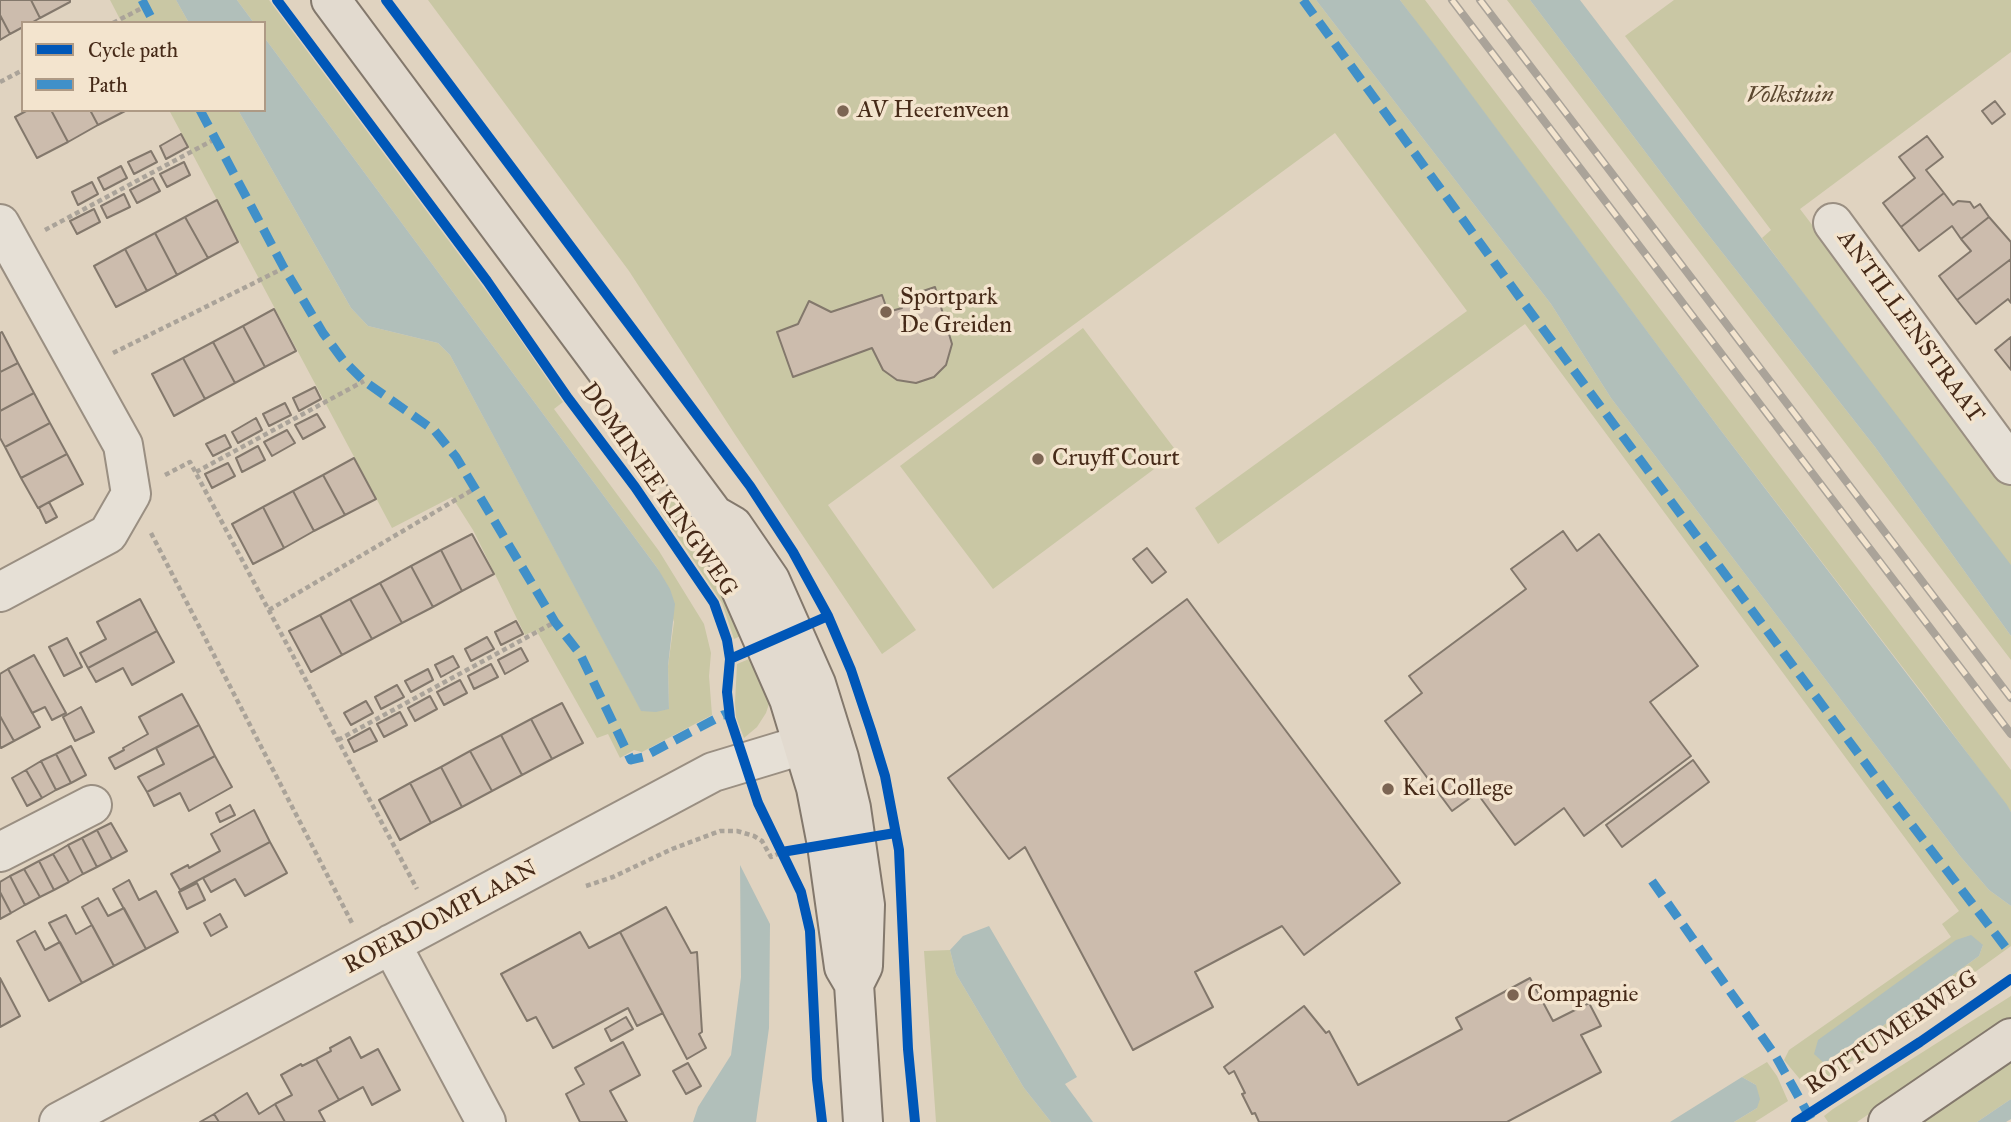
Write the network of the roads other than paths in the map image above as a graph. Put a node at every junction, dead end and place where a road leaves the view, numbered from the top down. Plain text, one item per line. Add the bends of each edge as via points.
1 (331, 0) edge
2 (1833, 223) dead end
3 (4, 234) edge
4 (2011, 464) edge
5 (0, 592) edge
6 (818, 741) junction
7 (92, 805) dead end
8 (0, 852) edge
9 (380, 950) junction
10 (854, 984) junction
11 (2011, 1038) edge
12 (77, 1118) edge
13 (486, 1122) edge
14 (863, 1122) edge
15 (1888, 1122) edge

1 - 6 main road, DOMINEE KINGWEG via 714,515 717,535 779,671
2 - 4 street, ANTILLENSTRAAT
3 - 5 street via 123,444 131,494 108,534
6 - 9 street, ROERDOMPLAAN via 713,772
6 - 10 main road, DOMINEE KINGWEG via 844,967
6 - 10 main road, DOMINEE KINGWEG via 851,808 864,892 863,966
7 - 8 street
9 - 12 street, ROERDOMPLAAN
9 - 13 street
10 - 14 main road, DOMINEE KINGWEG
11 - 15 main road

